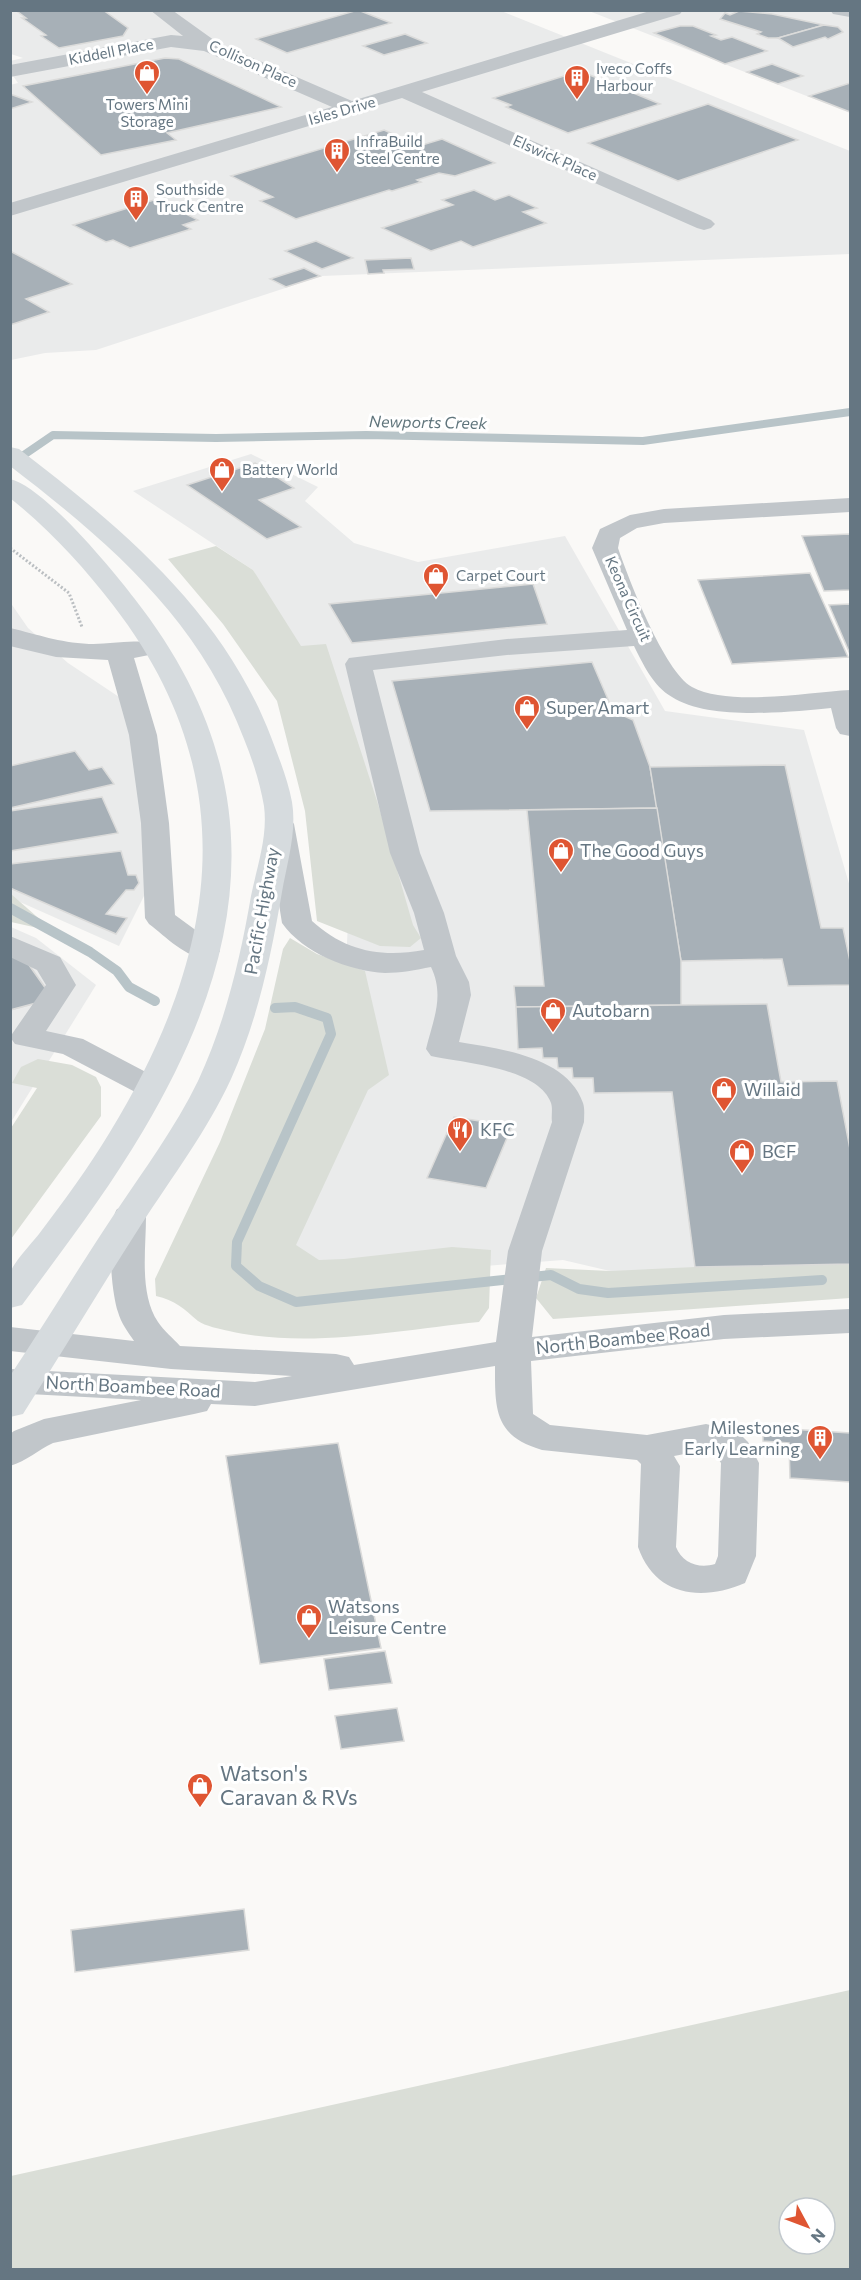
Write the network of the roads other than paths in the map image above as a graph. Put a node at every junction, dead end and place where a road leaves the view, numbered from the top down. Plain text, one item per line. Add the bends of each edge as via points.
1 (159, 10) edge
2 (674, 10) edge
3 (839, 10) edge
4 (850, 12) edge
5 (211, 47) junction
6 (10, 70) edge
7 (405, 92) junction
8 (352, 108) junction
9 (10, 210) edge
10 (704, 224) dead end
11 (18, 470) edge
12 (850, 505) edge
13 (10, 636) edge
14 (644, 637) junction
15 (156, 646) junction
16 (105, 652) junction
17 (846, 698) edge
18 (850, 729) edge
19 (279, 819) junction
20 (10, 945) edge
21 (205, 951) junction
22 (441, 956) junction
23 (150, 1087) junction
24 (129, 1217) junction
25 (26, 1260) edge
26 (10, 1297) edge
27 (850, 1321) edge
28 (10, 1339) edge
29 (49, 1345) junction
30 (513, 1351) junction
31 (171, 1358) junction
32 (397, 1369) junction
33 (15, 1389) edge
34 (255, 1394) junction
35 (647, 1448) dead end
36 (10, 1453) edge

1 - 5 street, Collison Place
2 - 7 street, Isles Drive
3 - 4 street
5 - 6 street, Kiddell Place via 171,41
5 - 8 street, Collison Place
7 - 8 street, Isles Drive
7 - 10 street, Elswick Place
8 - 9 street, Isles Drive
11 - 15 highway, Pacific Highway via 70,538 110,581
11 - 19 highway, Pacific Highway via 135,555 178,602 220,658 258,734
12 - 14 street, Keona Circuit via 664,516 630,522 609,534 605,548
13 - 16 street via 45,648
14 - 17 street, Keona Circuit via 669,683 704,701 753,704
14 - 22 street via 358,664 405,853
15 - 16 street
15 - 21 highway, Pacific Highway via 192,714 207,762 216,812 218,869
16 - 21 street via 144,735 155,823 160,918
17 - 18 street
19 - 22 street via 297,922 308,935 369,963 407,963
19 - 24 highway, Pacific Highway via 262,928 249,983 223,1061 184,1137
20 - 23 street via 49,964 62,985 26,1037 72,1046
21 - 23 highway, Pacific Highway via 178,1026
22 - 30 street via 454,982 455,994 442,1049 524,1067 556,1086 567,1102 568,1122 524,1260
23 - 25 highway, Pacific Highway via 114,1152
24 - 29 highway, Pacific Highway
24 - 31 street via 134,1310 149,1336
25 - 26 highway, Pacific Highway
27 - 30 street, North Boambee Road via 724,1327
28 - 29 street, North Boambee Road
29 - 31 street, North Boambee Road
29 - 33 highway, Pacific Highway
30 - 32 street, North Boambee Road
30 - 35 street via 515,1414 530,1432 561,1440
31 - 32 street, North Boambee Road
32 - 34 street, North Boambee Road
33 - 34 street, North Boambee Road via 160,1387
34 - 36 street via 44,1432

